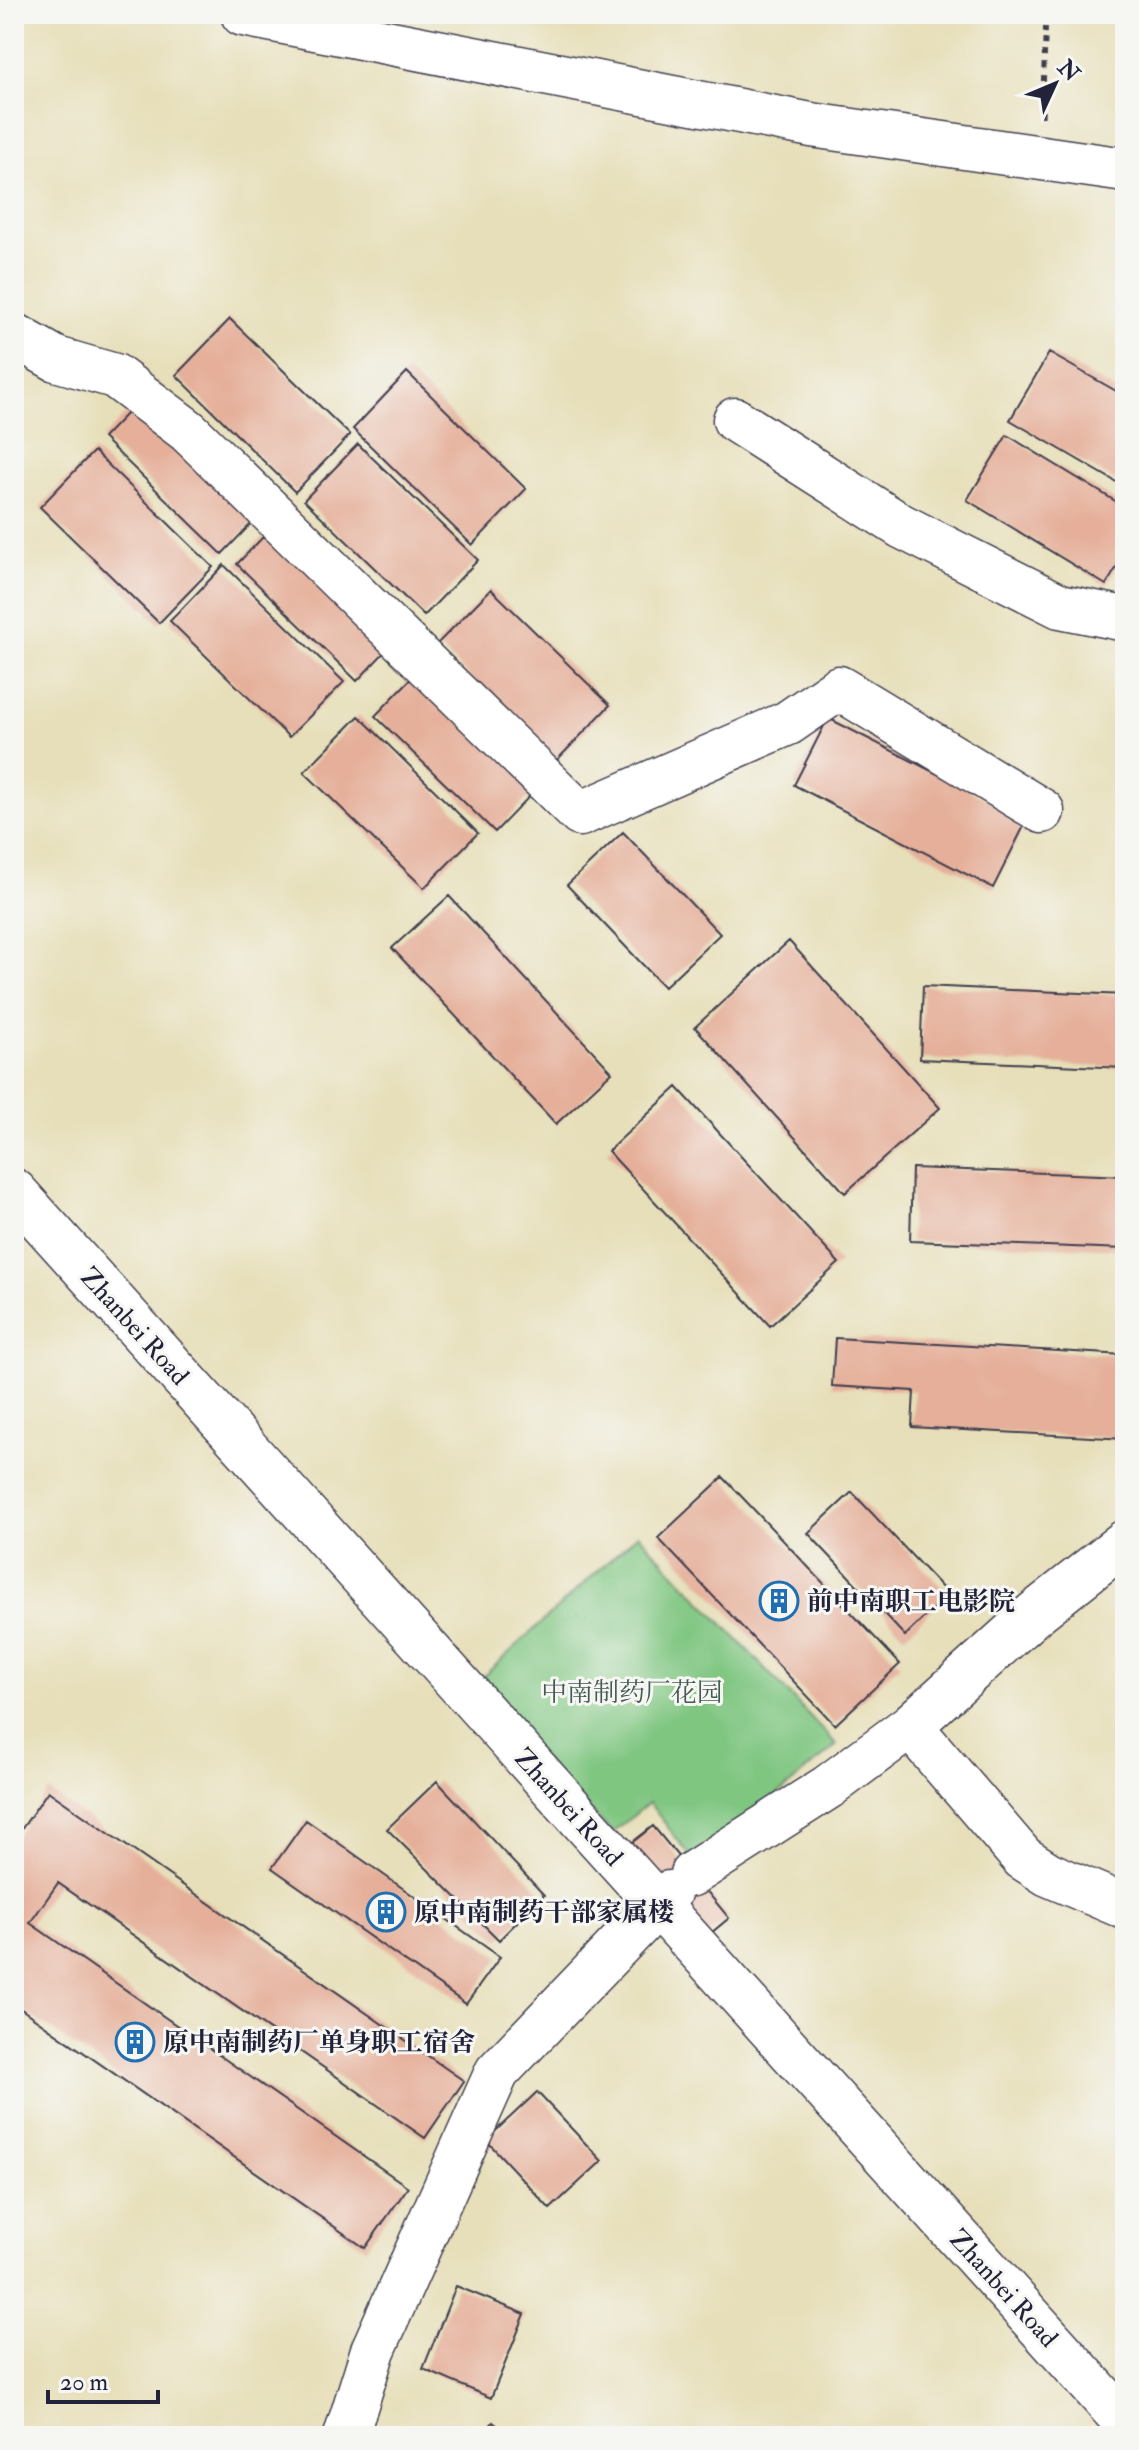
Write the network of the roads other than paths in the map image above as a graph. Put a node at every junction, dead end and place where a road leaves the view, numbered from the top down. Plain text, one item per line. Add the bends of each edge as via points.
1 (243, 14) edge
2 (1125, 170) edge
3 (14, 335) edge
4 (735, 420) dead end
5 (1125, 619) edge
6 (1042, 811) dead end
7 (14, 1191) edge
8 (1125, 1542) edge
9 (910, 1726) junction
10 (673, 1891) junction
11 (1125, 1907) edge
12 (1125, 2422) edge
13 (346, 2436) edge

1 - 2 street via 811,125
3 - 6 street via 56,359 115,376 188,431 580,814 788,723 839,688
4 - 5 street via 901,526 1060,606
7 - 10 street, Zhanbei Road
8 - 9 street via 1034,1614
9 - 10 street
9 - 11 street via 1023,1858
10 - 12 street, Zhanbei Road
10 - 13 street via 497,2072 373,2350

